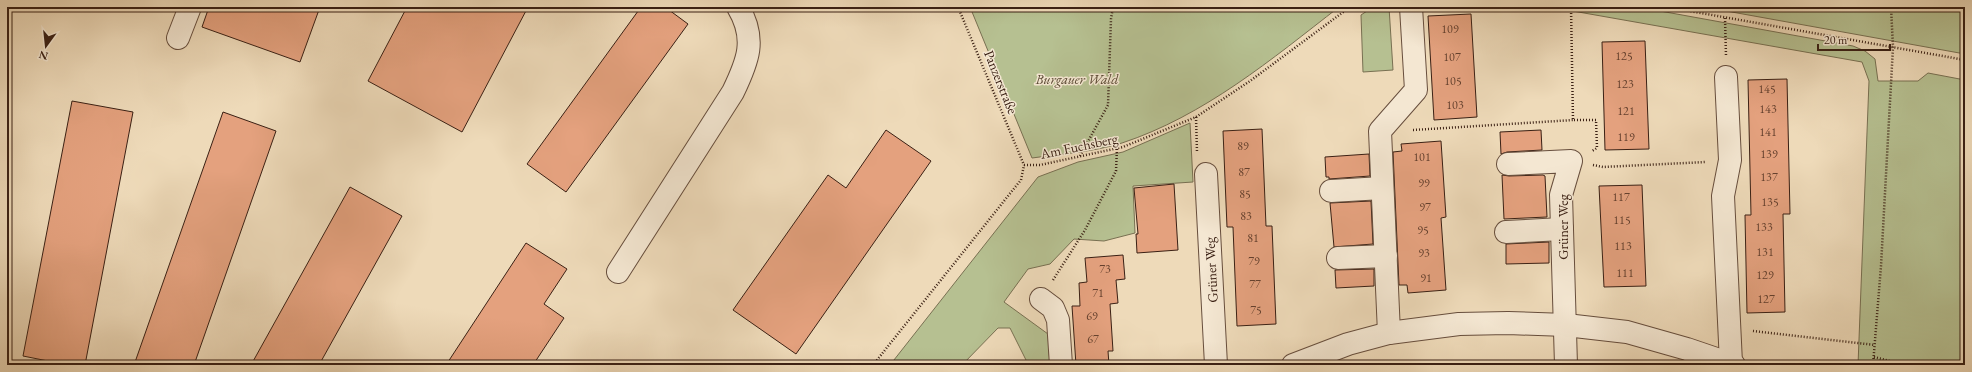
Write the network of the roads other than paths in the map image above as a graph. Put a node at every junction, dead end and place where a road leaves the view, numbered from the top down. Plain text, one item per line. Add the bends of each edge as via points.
1 (190, 7) edge
2 (738, 7) edge
3 (1411, 7) edge
4 (178, 38) dead end
5 (1726, 67) road end
6 (1508, 164) dead end
7 (1206, 174) dead end
8 (1382, 188) junction
9 (1331, 191) dead end
10 (1562, 229) junction
11 (1506, 232) dead end
12 (1386, 256) junction
13 (1338, 258) dead end
14 (618, 272) dead end
15 (1041, 299) road end
16 (1566, 325) junction
17 (1389, 333) junction
18 (1733, 364) edge
19 (1061, 365) edge
20 (1216, 365) edge
21 (1293, 365) edge
22 (1566, 365) edge

1 - 4 street
2 - 14 street via 747,21 750,40 745,68 733,92
3 - 8 street via 1416,90 1380,132
5 - 18 street via 1730,160 1723,196
6 - 10 street, Grüner Weg via 1571,161 1561,195
7 - 20 street, Grüner Weg
8 - 9 street
8 - 12 street
10 - 11 street
10 - 16 street, Grüner Weg
12 - 13 street
12 - 17 street
15 - 19 street via 1053,308 1058,320
16 - 17 street via 1459,324
16 - 18 street via 1627,332 1687,348
16 - 22 street, Grüner Weg
17 - 21 street via 1348,344

